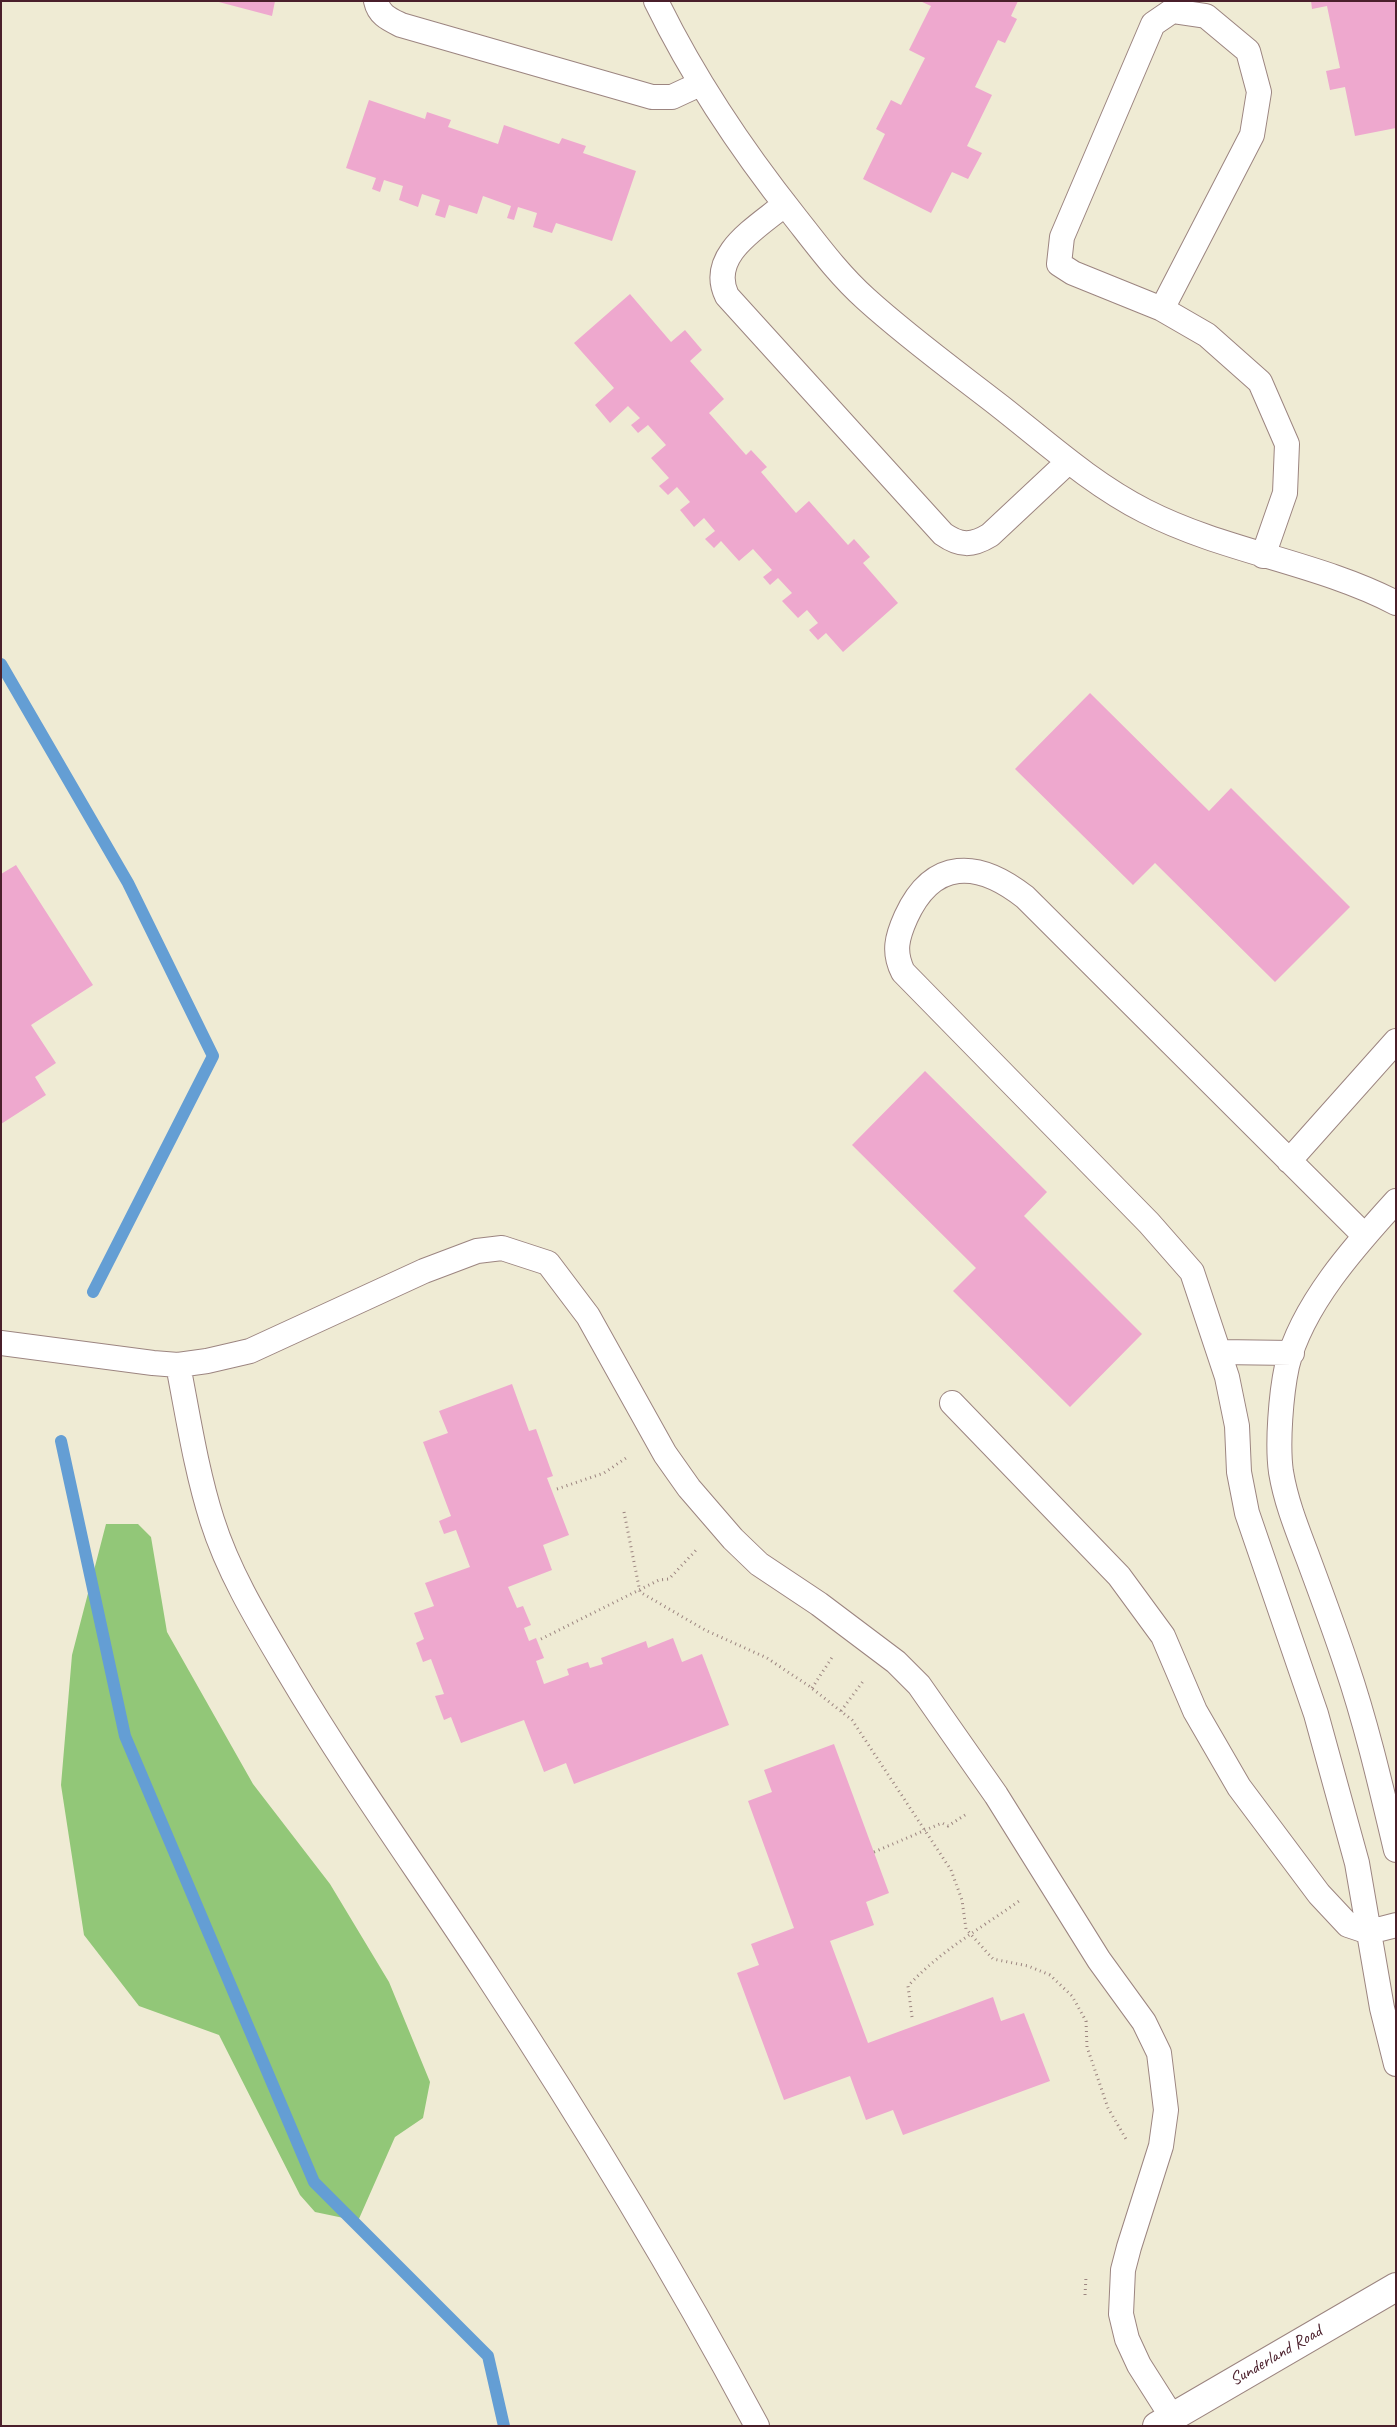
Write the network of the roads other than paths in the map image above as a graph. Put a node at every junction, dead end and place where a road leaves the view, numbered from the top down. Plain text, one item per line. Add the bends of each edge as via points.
1 (376, 1) edge
2 (656, 1) edge
3 (700, 84) junction
4 (785, 204) junction
5 (1162, 309) junction
6 (1068, 462) junction
7 (1263, 556) junction
8 (1396, 604) edge
9 (1396, 1041) edge
10 (1289, 1161) junction
11 (1396, 1201) edge
12 (1364, 1235) junction
13 (1, 1343) edge
14 (1220, 1352) junction
15 (1292, 1353) junction
16 (178, 1365) junction
17 (952, 1404) dead end
18 (1396, 1850) edge
19 (1396, 1925) edge
20 (1370, 1932) junction
21 (1396, 2064) edge
22 (1396, 2287) edge
23 (1164, 2421) edge
24 (757, 2426) edge

1 - 3 lane via 378,10 401,25 652,98 672,97
2 - 3 lane
3 - 4 lane
4 - 6 lane via 835,267 866,299
4 - 6 lane via 732,249 721,271 721,284 727,296 943,534 954,542 978,543
5 - 5 lane via 1252,135 1259,92 1248,51 1206,16 1172,11 1153,24 1062,238 1059,264 1073,273
5 - 7 lane via 1207,335 1260,382 1287,444 1285,493
6 - 7 lane via 1143,510 1202,536
7 - 8 lane via 1375,592
9 - 10 lane
10 - 12 lane
10 - 14 lane via 1025,897 1006,882 989,874 956,872 928,883 918,896 899,932 896,946 897,961 903,972 1149,1223 1192,1272
11 - 12 lane
12 - 15 lane via 1331,1278 1298,1334
13 - 16 lane
14 - 15 lane
14 - 20 lane via 1237,1426 1239,1472 1247,1513 1316,1714 1357,1863
15 - 18 lane via 1282,1402 1280,1470 1288,1505 1367,1728
16 - 23 lane via 250,1351 424,1271 477,1251 502,1248 548,1263 588,1316 665,1454 720,1524 759,1564 896,1662 919,1685 996,1795 1100,1960 1144,2022 1159,2054 1166,2110 1161,2146 1125,2263 1120,2293 1121,2314 1127,2339
16 - 24 lane via 212,1521 237,1580 263,1629 336,1748 500,1995 619,2183
17 - 20 lane via 1119,1576 1163,1636 1195,1711 1239,1788 1319,1894 1348,1925
19 - 20 lane
20 - 21 lane via 1382,2008
22 - 23 street, Sunderland Road

